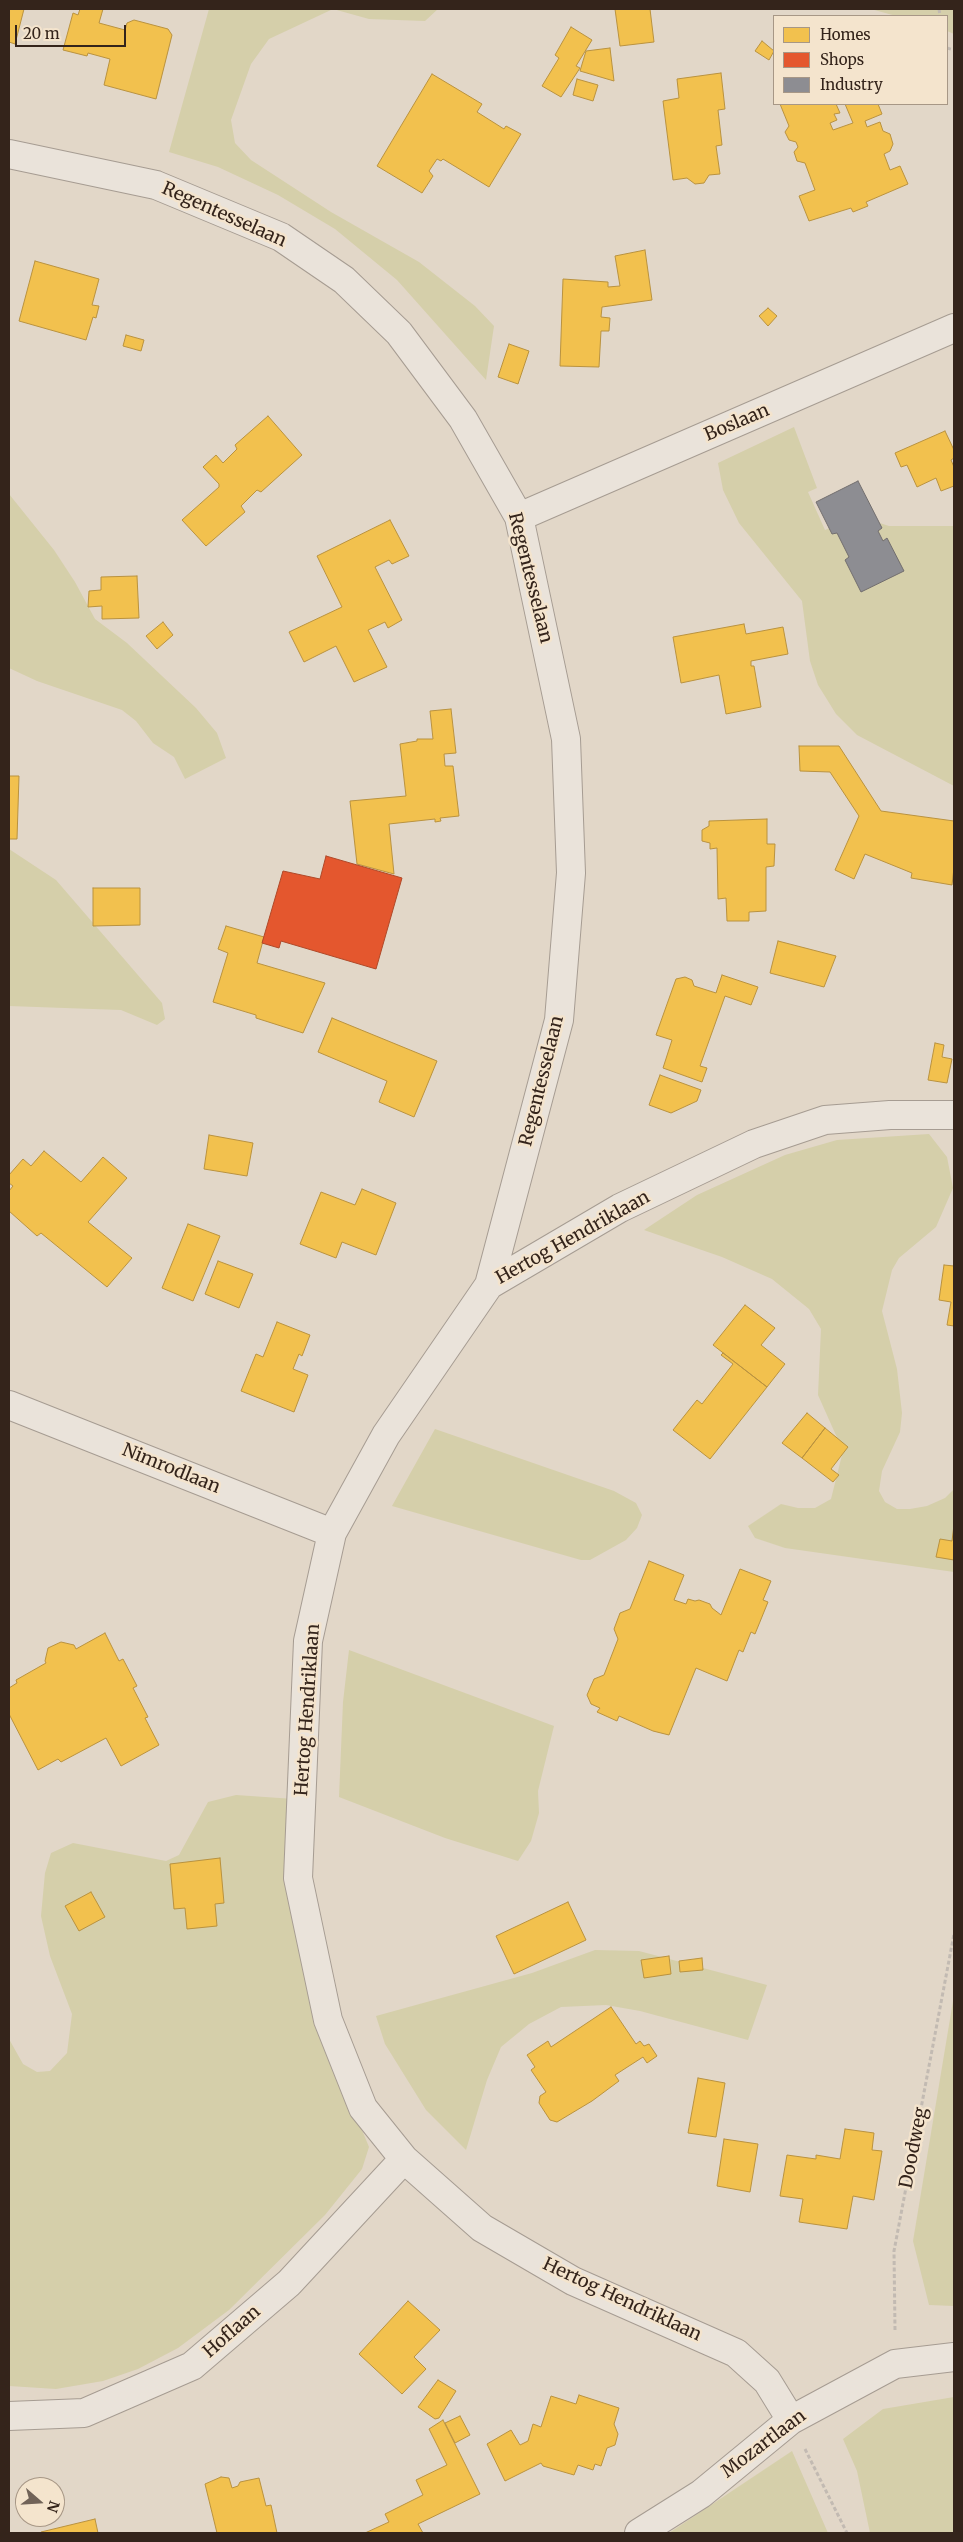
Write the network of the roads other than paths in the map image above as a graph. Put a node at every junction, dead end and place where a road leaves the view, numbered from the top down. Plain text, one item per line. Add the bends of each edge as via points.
1 (9, 154) edge
2 (954, 328) edge
3 (519, 517) junction
4 (954, 1115) edge
5 (490, 1284) junction
6 (9, 1405) edge
7 (332, 1533) junction
8 (404, 2158) junction
9 (954, 2357) edge
10 (9, 2416) edge
11 (791, 2420) junction
12 (639, 2533) edge

1 - 3 street, Regentesselaan via 156,185 281,237 344,280 399,333 463,419
2 - 3 street, Boslaan
3 - 5 street, Regentesselaan via 566,739 571,873 559,1020
4 - 5 street, Hertog Hendriklaan via 825,1120 754,1144 620,1208
5 - 7 street, Hertog Hendriklaan via 386,1435
6 - 7 street, Nimrodlaan
7 - 8 street, Hertog Hendriklaan via 308,1640 298,1878 328,2020 363,2108
8 - 10 street, Hoflaan via 288,2284 192,2366 84,2413
8 - 11 street, Hertog Hendriklaan via 482,2228 574,2281 736,2353 767,2381
9 - 11 street, Mozartlaan via 895,2364
11 - 12 street, Mozartlaan via 701,2494

